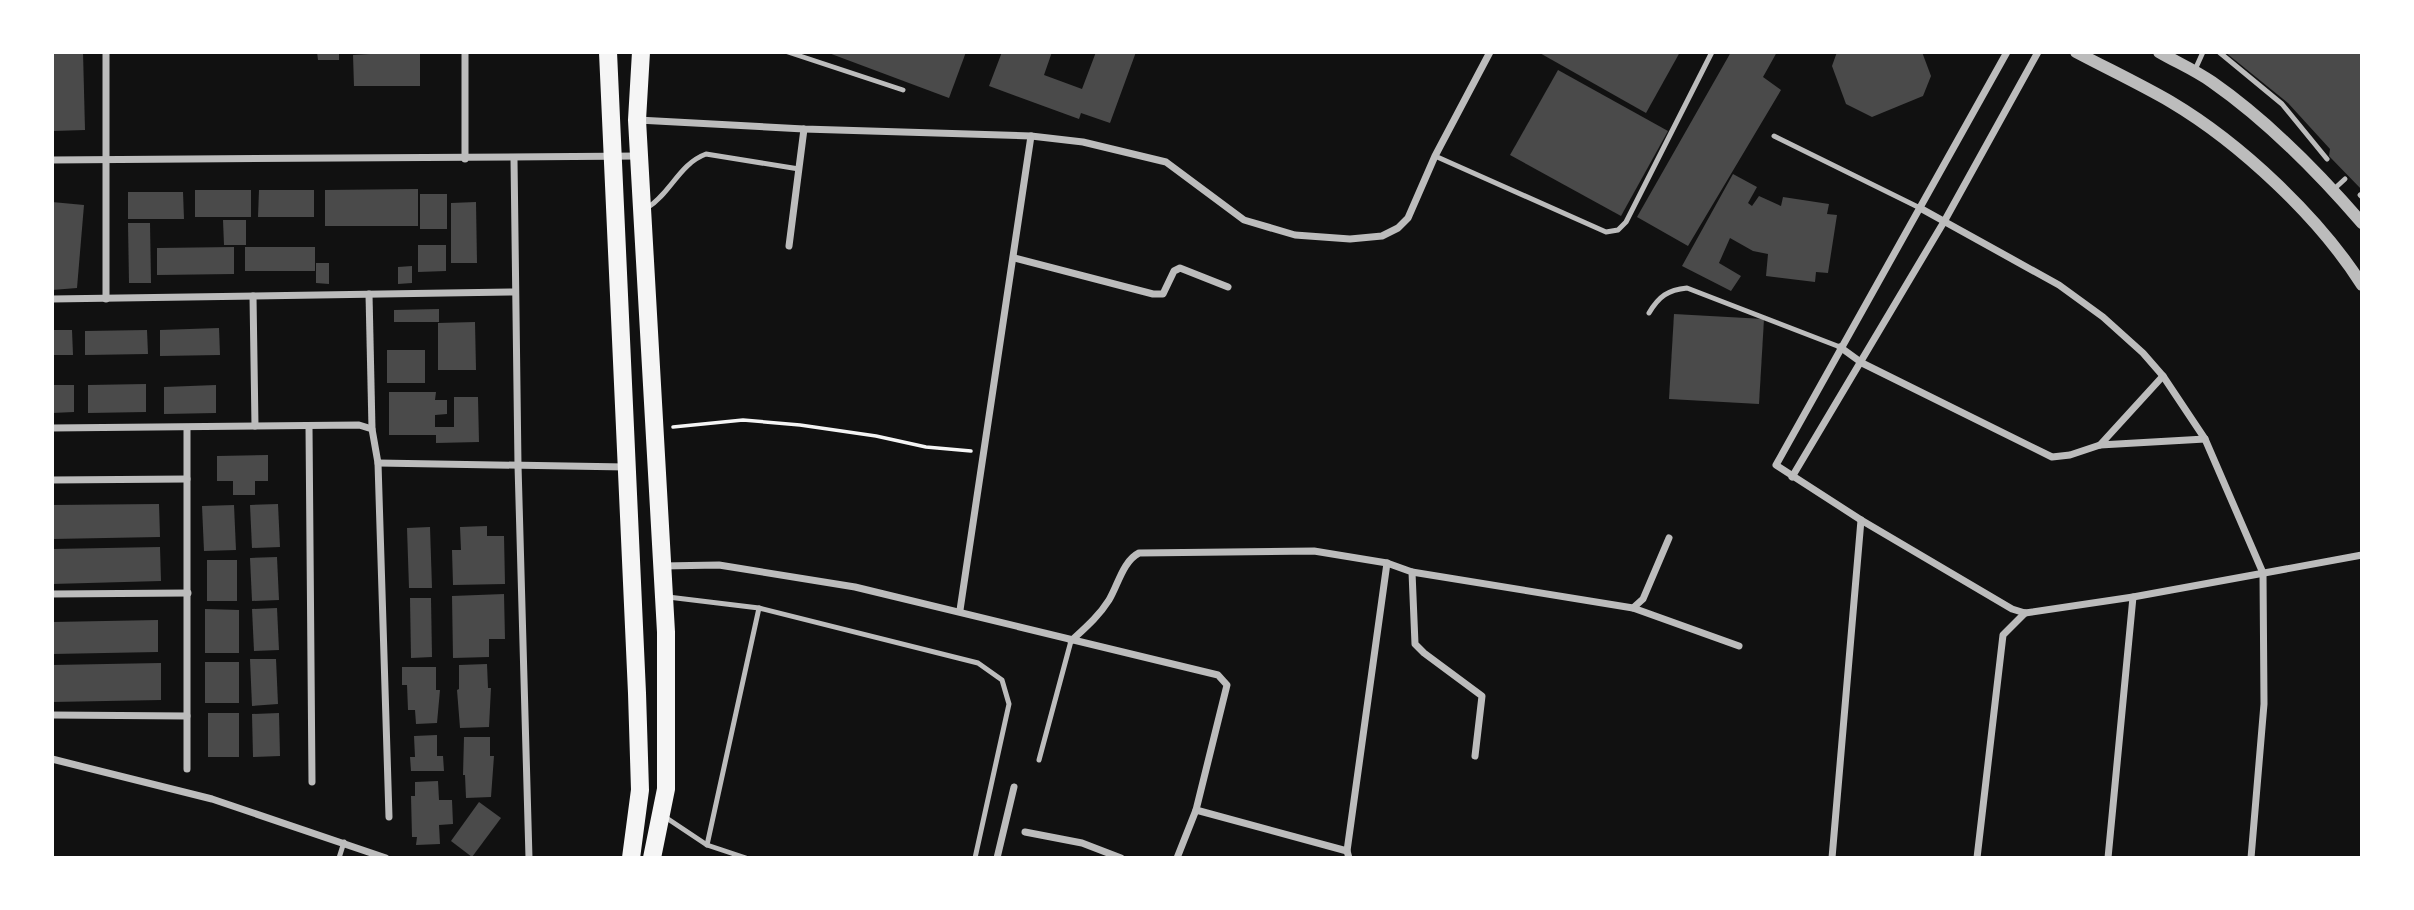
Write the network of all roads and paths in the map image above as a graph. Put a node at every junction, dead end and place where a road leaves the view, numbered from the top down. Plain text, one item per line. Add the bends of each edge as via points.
1 (106, 52) edge
2 (465, 52) edge
3 (608, 52) edge
4 (640, 52) edge
5 (789, 52) edge
6 (1490, 52) edge
7 (1712, 52) edge
8 (2007, 52) edge
9 (2038, 52) edge
10 (2076, 52) edge
11 (2159, 52) edge
12 (2203, 52) edge
13 (2219, 52) edge
14 (2194, 72) junction
15 (903, 90) dead end
16 (637, 120) junction
17 (804, 129) junction
18 (1031, 136) junction
19 (1774, 136) dead end
20 (610, 155) junction
21 (640, 156) junction
22 (1435, 156) junction
23 (465, 159) junction
24 (514, 159) junction
25 (2327, 159) dead end
26 (52, 160) edge
27 (106, 160) junction
28 (799, 169) junction
29 (2345, 178) dead end
30 (2333, 190) junction
31 (1920, 208) junction
32 (644, 209) junction
33 (1945, 220) junction
34 (2361, 223) edge
35 (789, 246) dead end
36 (1014, 258) junction
37 (2361, 285) edge
38 (1228, 287) dead end
39 (515, 292) junction
40 (369, 294) junction
41 (253, 296) junction
42 (52, 299) edge
43 (106, 299) junction
44 (1649, 313) dead end
45 (1840, 347) junction
46 (1862, 363) junction
47 (2163, 376) junction
48 (256, 426) junction
49 (309, 426) junction
50 (52, 428) edge
51 (187, 428) junction
52 (372, 429) junction
53 (656, 430) junction
54 (2205, 439) junction
55 (2100, 445) junction
56 (983, 450) junction
57 (378, 463) junction
58 (518, 465) junction
59 (628, 467) junction
60 (1792, 477) junction
61 (187, 479) junction
62 (52, 480) edge
63 (1861, 520) junction
64 (1669, 538) dead end
65 (2361, 555) edge
66 (1387, 563) junction
67 (662, 566) junction
68 (1412, 572) junction
69 (2263, 573) junction
70 (187, 593) junction
71 (52, 594) edge
72 (662, 597) junction
73 (2133, 597) junction
74 (759, 608) junction
75 (1633, 608) junction
76 (960, 610) junction
77 (2025, 613) junction
78 (1071, 641) junction
79 (1739, 646) dead end
80 (52, 715) edge
81 (187, 716) junction
82 (1475, 756) dead end
83 (52, 759) edge
84 (1039, 760) dead end
85 (187, 769) dead end
86 (312, 782) dead end
87 (1014, 787) dead end
88 (1196, 810) junction
89 (662, 815) junction
90 (389, 817) dead end
91 (1025, 832) dead end
92 (344, 842) junction
93 (707, 845) junction
94 (1348, 854) edge
95 (339, 858) edge
96 (386, 858) edge
97 (528, 858) edge
98 (631, 858) edge
99 (652, 858) edge
100 (746, 858) edge
101 (975, 858) edge
102 (997, 858) edge
103 (1121, 858) edge
104 (1177, 858) edge
105 (1832, 858) edge
106 (1977, 858) edge
107 (2108, 858) edge
108 (2251, 858) edge

1 - 27 street
2 - 23 street
3 - 20 main road
4 - 16 main road
5 - 15 lane
6 - 22 street
7 - 22 lane via 1618,230 1606,232
8 - 31 street
9 - 33 street
10 - 37 street via 2172,103 2232,147 2285,194 2345,260
11 - 14 street
12 - 14 lane
13 - 25 lane via 2282,104
14 - 30 street via 2266,124
16 - 17 street
16 - 21 main road
17 - 18 street
17 - 28 street
18 - 22 street via 1083,142 1166,162 1244,220 1295,235 1350,239 1382,236 1398,228 1408,218
18 - 36 street
19 - 31 lane
20 - 21 street
20 - 24 street
20 - 59 main road
21 - 32 main road
23 - 24 street
23 - 27 street
24 - 39 street
26 - 27 street
27 - 43 street
28 - 32 lane via 706,154 696,158 658,201
28 - 35 street
29 - 30 lane
30 - 34 street
31 - 33 street
31 - 45 street
32 - 53 main road
33 - 46 street
33 - 47 street via 2059,285 2104,317
36 - 38 street via 1153,294 1163,294 1180,268
36 - 56 street
39 - 40 street
39 - 58 street
40 - 41 street
40 - 52 street
41 - 43 street
41 - 48 street
42 - 43 street
44 - 45 lane via 1656,300 1670,290 1687,288
45 - 46 street
45 - 60 street via 1775,463
46 - 55 street via 2036,452 2052,457
46 - 60 street
47 - 54 street
47 - 55 street
48 - 49 street
48 - 51 street
49 - 52 street
49 - 86 street
50 - 51 street
51 - 61 street
52 - 57 street
53 - 56 path via 743,420 876,436 954,451
53 - 67 main road
54 - 55 street
54 - 69 street
56 - 76 street
57 - 58 street
57 - 90 street
58 - 59 street
58 - 97 street
59 - 98 main road via 640,790
60 - 63 street
61 - 62 street
61 - 70 street
63 - 77 street
63 - 105 street
64 - 75 street via 1643,599
65 - 69 street
66 - 68 street
66 - 78 street via 1314,551 1139,553 1130,560 1096,618
66 - 94 street
67 - 72 main road
67 - 76 street via 719,565 775,572
68 - 75 street
68 - 82 street via 1415,644 1482,696
69 - 73 street
69 - 108 street via 2264,704
70 - 71 street
70 - 81 street
72 - 74 lane
72 - 89 main road via 666,632
73 - 77 street
73 - 107 street
74 - 93 lane
74 - 101 lane via 978,663 1002,680 1009,704
75 - 79 street
76 - 78 street
77 - 106 street via 2003,635
78 - 84 lane
78 - 88 street via 1223,678 1227,685
80 - 81 street
81 - 85 street
83 - 92 street via 212,800
87 - 102 street
88 - 94 street
88 - 104 street
89 - 93 lane
89 - 99 main road
91 - 103 street via 1082,843
92 - 95 lane
92 - 96 street
93 - 100 lane

